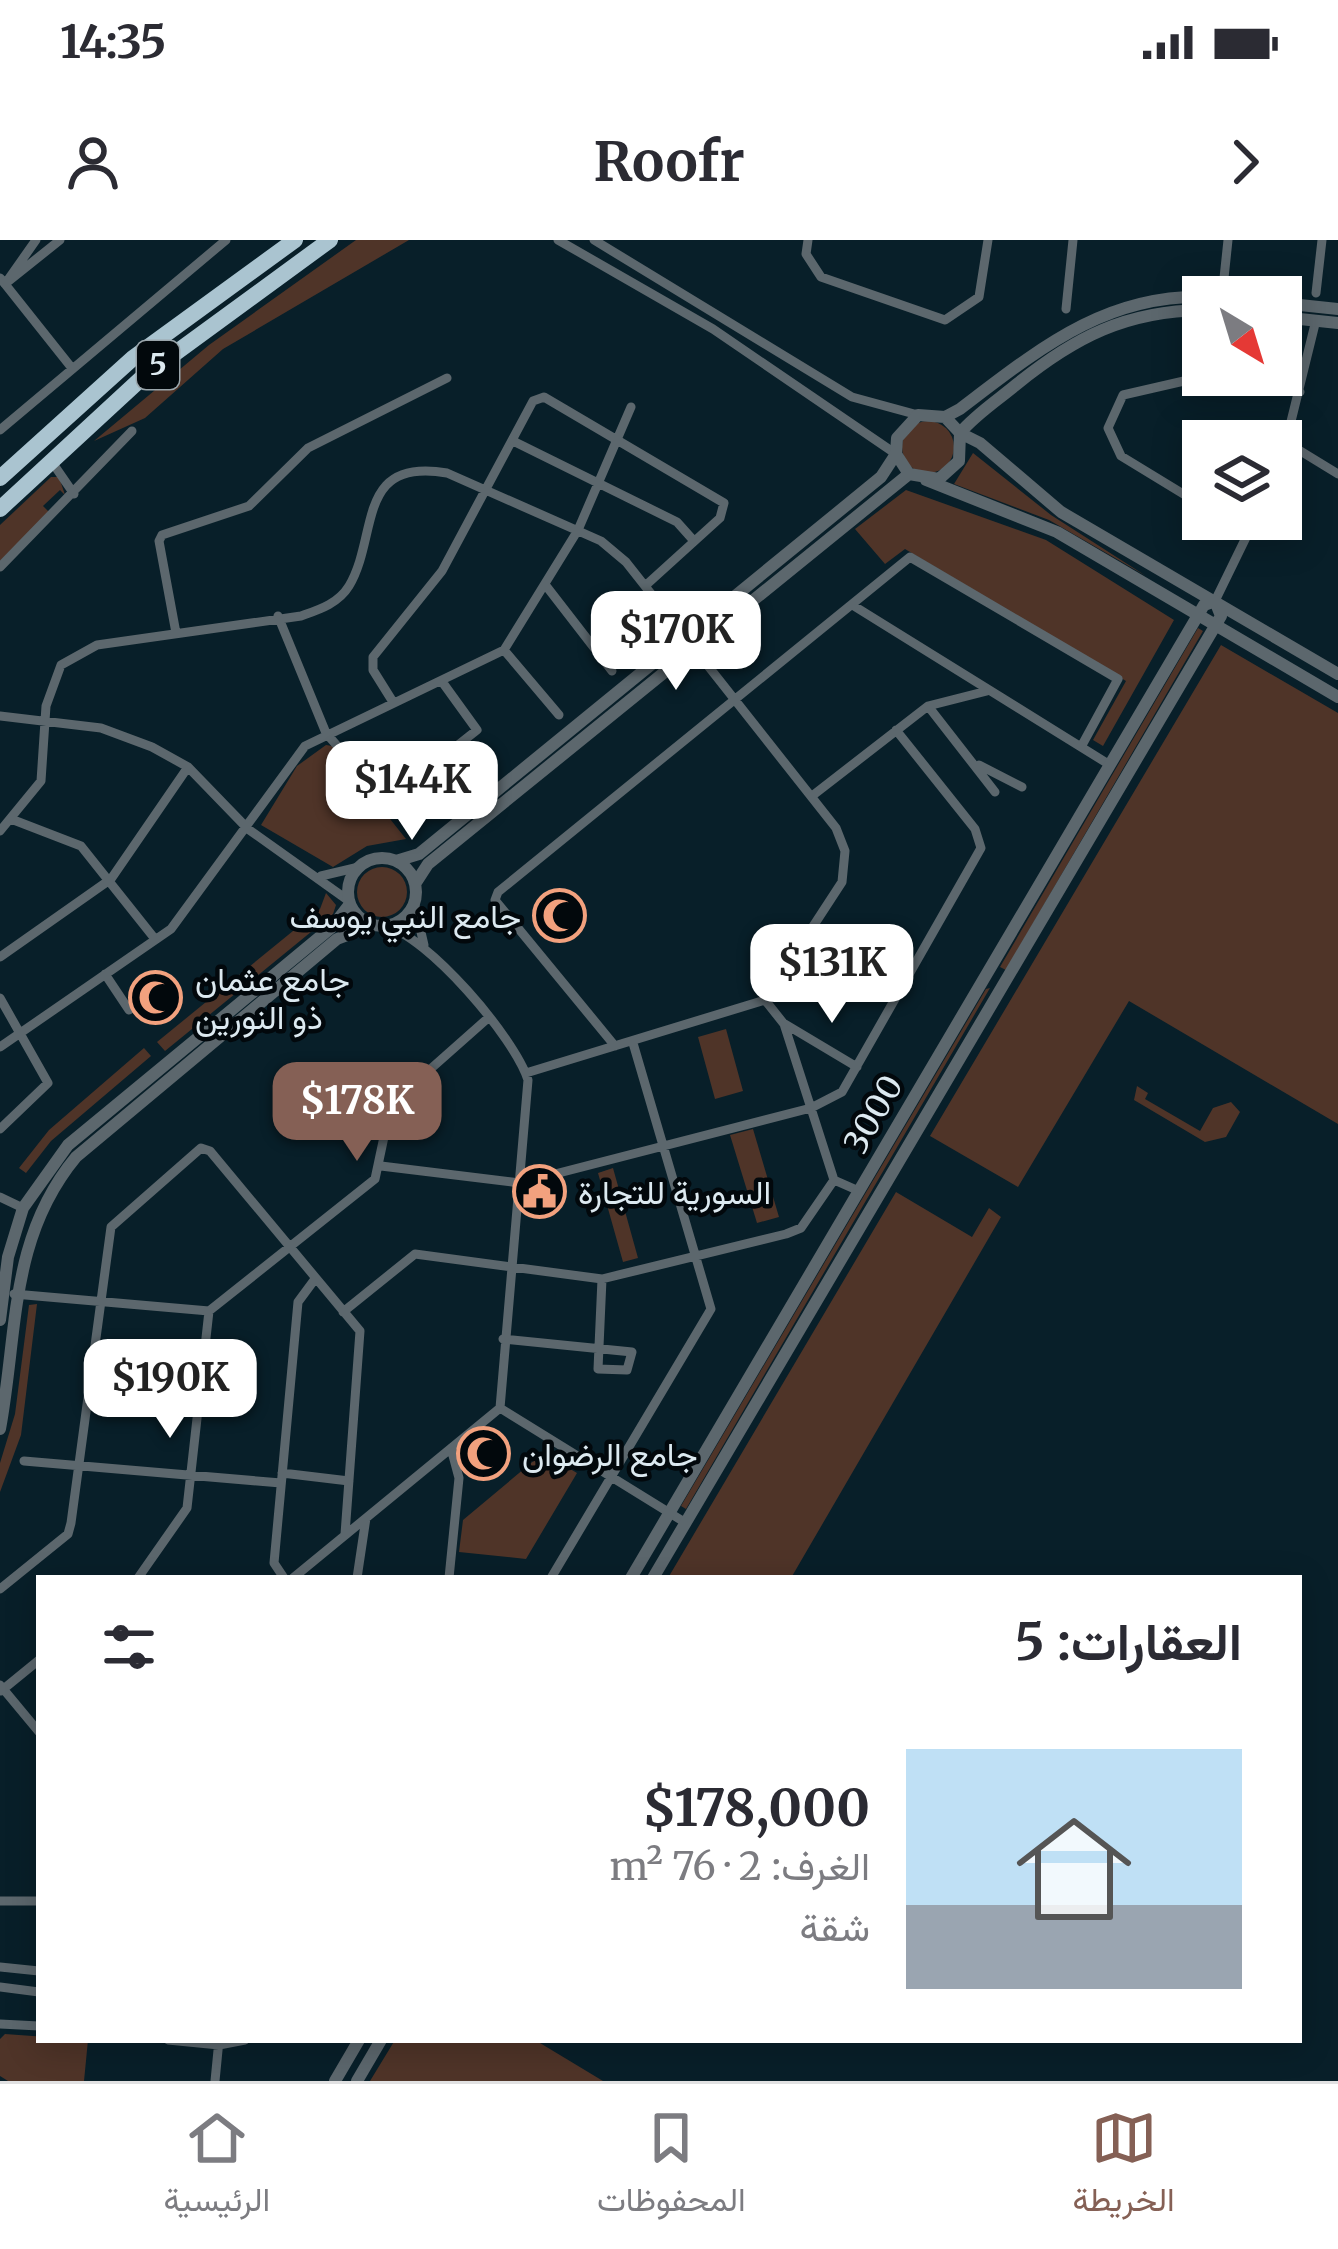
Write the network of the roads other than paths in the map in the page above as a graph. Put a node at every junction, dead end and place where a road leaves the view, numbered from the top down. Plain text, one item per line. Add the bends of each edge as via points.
1 (36, 240) edge
2 (60, 240) edge
3 (226, 240) edge
4 (295, 240) edge
5 (330, 240) edge
6 (557, 240) edge
7 (594, 240) edge
8 (808, 240) edge
9 (988, 240) edge
10 (1073, 240) edge
11 (1228, 240) edge
12 (1322, 240) edge
13 (1224, 276) edge
14 (3, 281) edge
15 (1316, 293) dead end
16 (1182, 298) edge
17 (1302, 305) edge
18 (1066, 309) dead end
19 (1338, 309) edge
20 (1182, 311) edge
21 (1302, 318) edge
22 (1316, 320) junction
23 (1338, 323) edge
24 (71, 367) junction
25 (447, 378) dead end
26 (1182, 381) edge
27 (1302, 383) edge
28 (631, 407) dead end
29 (918, 415) junction
30 (945, 417) junction
31 (0, 430) edge
32 (132, 431) dead end
33 (960, 433) junction
34 (618, 438) junction
35 (513, 441) junction
36 (1302, 452) edge
37 (896, 454) junction
38 (55, 465) dead end
39 (909, 474) junction
40 (1338, 474) edge
41 (0, 478) edge
42 (925, 480) junction
43 (599, 482) junction
44 (1182, 493) edge
45 (74, 494) junction
46 (486, 494) junction
47 (0, 508) edge
48 (578, 530) junction
49 (1246, 540) edge
50 (694, 541) junction
51 (0, 567) edge
52 (644, 586) junction
53 (547, 587) junction
54 (1215, 602) junction
55 (854, 606) junction
56 (1198, 615) junction
57 (278, 616) junction
58 (1216, 626) junction
59 (176, 633) junction
60 (689, 642) junction
61 (504, 650) junction
62 (612, 671) dead end
63 (1338, 674) edge
64 (443, 683) junction
65 (987, 691) junction
66 (1338, 697) edge
67 (736, 698) junction
68 (393, 702) junction
69 (928, 706) junction
70 (559, 715) dead end
71 (0, 716) edge
72 (44, 719) junction
73 (896, 730) junction
74 (326, 733) junction
75 (1081, 747) junction
76 (972, 762) junction
77 (1110, 765) junction
78 (188, 767) junction
79 (1022, 787) dead end
80 (995, 792) dead end
81 (812, 796) junction
82 (11, 819) junction
83 (248, 829) junction
84 (0, 831) edge
85 (396, 861) junction
86 (359, 867) junction
87 (320, 876) junction
88 (111, 879) junction
89 (415, 884) junction
90 (350, 902) junction
91 (414, 902) junction
92 (380, 925) junction
93 (155, 939) junction
94 (424, 944) junction
95 (0, 957) edge
96 (988, 972) junction
97 (104, 974) junction
98 (1005, 982) junction
99 (0, 998) edge
100 (765, 1000) junction
101 (129, 1010) dead end
102 (487, 1019) junction
103 (784, 1024) junction
104 (20, 1034) junction
105 (633, 1043) junction
106 (615, 1046) junction
107 (0, 1047) edge
108 (857, 1067) junction
109 (526, 1073) junction
110 (130, 1103) junction
111 (811, 1108) junction
112 (0, 1130) edge
113 (664, 1148) junction
114 (381, 1166) junction
115 (834, 1180) junction
116 (520, 1183) junction
117 (859, 1191) junction
118 (0, 1197) edge
119 (23, 1208) junction
120 (288, 1247) junction
121 (696, 1252) junction
122 (510, 1268) junction
123 (315, 1279) junction
124 (602, 1279) junction
125 (6, 1293) edge
126 (97, 1303) junction
127 (209, 1311) junction
128 (343, 1312) junction
129 (0, 1320) edge
130 (502, 1339) junction
131 (500, 1408) junction
132 (0, 1429) edge
133 (451, 1448) junction
134 (24, 1461) dead end
135 (79, 1463) junction
136 (190, 1476) junction
137 (282, 1478) junction
138 (608, 1479) junction
139 (349, 1481) junction
140 (669, 1514) junction
141 (366, 1518) junction
142 (686, 1523) junction
143 (345, 1534) junction
144 (143, 1575) edge
145 (282, 1575) edge
146 (297, 1575) edge
147 (358, 1575) edge
148 (449, 1575) edge
149 (553, 1575) edge
150 (633, 1575) edge
151 (655, 1575) edge
152 (0, 1589) edge
153 (36, 1662) edge
154 (1, 1689) edge
155 (36, 1729) edge
156 (0, 1901) edge
157 (36, 1901) edge
158 (4, 1968) edge
159 (36, 1971) edge
160 (3, 1988) edge
161 (36, 1991) edge
162 (0, 2024) edge
163 (36, 2026) edge
164 (219, 2043) edge
165 (357, 2043) edge
166 (379, 2043) edge
167 (215, 2081) edge
168 (335, 2081) edge
169 (357, 2081) edge

1 - 14 street
2 - 14 street
3 - 24 street
4 - 41 highway, 5 via 133,358
5 - 47 highway, 5 via 144,376
6 - 37 street via 713,329
7 - 29 street via 852,397
8 - 9 street via 806,254 821,277 945,320 979,297
10 - 18 street
11 - 13 street
12 - 15 street
14 - 24 street
16 - 30 street via 1095,315
17 - 19 street
20 - 33 street via 1100,327
21 - 22 street
22 - 23 street
22 - 27 street
24 - 31 street
25 - 59 street via 308,448 249,506 162,535
26 - 44 street via 1123,394 1108,428 1121,456
28 - 34 street
29 - 30 street
29 - 37 street via 896,438
30 - 33 street
32 - 45 street
33 - 42 street via 963,447 951,472
33 - 54 street via 1061,512
34 - 35 street via 544,398 533,401
34 - 43 street
34 - 50 street via 724,503 720,518
35 - 43 street
35 - 46 street
36 - 40 street
37 - 39 street
37 - 60 street via 881,477
38 - 45 street
39 - 42 street
39 - 60 street
42 - 56 street via 1057,532
43 - 48 street
43 - 50 street via 677,522
45 - 51 street
46 - 48 street
46 - 57 street via 428,470 392,481 369,512 357,566 339,598 301,616
46 - 68 street via 431,587 373,657
48 - 52 street via 601,541
48 - 53 street
49 - 54 street
50 - 52 street
52 - 60 street
53 - 61 street
53 - 62 street
54 - 56 street, 3000
54 - 58 street
54 - 63 street
55 - 65 street
55 - 67 street
55 - 75 street via 910,557 1118,679
56 - 58 street
56 - 77 street, 3000
57 - 59 street
57 - 74 street
58 - 66 street
58 - 98 street, 3000
59 - 72 street via 75,654 61,665
60 - 67 street
60 - 85 street via 418,854
60 - 89 street via 428,864
61 - 64 street
61 - 70 street
64 - 68 street
64 - 74 street via 477,730 386,802
65 - 69 street
65 - 75 street
67 - 81 street
67 - 106 street via 495,900
68 - 74 street
69 - 73 street
69 - 76 street
71 - 72 street
72 - 78 street via 101,728
72 - 82 street via 41,781
73 - 81 street
73 - 108 street via 975,829 981,848
74 - 83 street via 288,763
75 - 77 street
76 - 79 street
76 - 80 street
77 - 96 street, 3000
78 - 83 street
78 - 88 street
81 - 100 street via 845,851 842,882
82 - 84 street
82 - 88 street via 81,845
83 - 87 street
83 - 93 street via 191,907
85 - 86 street via 376,858
85 - 89 street
86 - 87 street
86 - 90 street
87 - 90 street
88 - 93 street
88 - 95 street
89 - 91 street
90 - 92 street
90 - 110 street
91 - 92 street via 403,918
91 - 94 street
92 - 94 street
92 - 110 street via 338,939
93 - 97 street
94 - 102 street
96 - 98 street
96 - 117 street, 3000
97 - 101 street
97 - 104 street
98 - 142 street, 3000
99 - 104 street
100 - 103 street
100 - 105 street
102 - 109 street
102 - 114 street via 392,1104
103 - 108 street
103 - 111 street
104 - 107 street
104 - 112 street via 48,1083
105 - 106 street
105 - 113 street
106 - 109 street
108 - 111 street via 842,1092
109 - 116 street
110 - 119 street via 68,1145
110 - 125 street via 44,1200
111 - 113 street
111 - 115 street
113 - 116 street
113 - 121 street
114 - 116 street
114 - 120 street
115 - 117 street
115 - 121 street via 801,1228
116 - 122 street
117 - 140 street, 3000
118 - 119 street
119 - 125 street
120 - 123 street
120 - 126 street via 201,1148 116,1218
120 - 127 street
121 - 124 street
121 - 138 street via 712,1309
122 - 124 street
122 - 128 street via 415,1254
122 - 130 street
123 - 128 street
123 - 137 street via 298,1302
124 - 130 street via 601,1346
125 - 126 street
125 - 129 street
125 - 132 street
126 - 127 street
126 - 135 street
127 - 136 street
128 - 139 street via 360,1331
130 - 131 street
131 - 133 street
131 - 138 street
133 - 141 street
133 - 148 street via 459,1478
134 - 135 street
135 - 136 street
135 - 152 street via 68,1534
136 - 137 street
136 - 144 street via 187,1508
137 - 139 street
137 - 145 street via 274,1563
138 - 140 street
138 - 149 street
139 - 143 street
140 - 142 street
140 - 150 street, 3000
141 - 143 street
141 - 147 street
142 - 151 street, 3000
143 - 146 street
153 - 154 street
154 - 155 street
156 - 157 street
158 - 159 street
158 - 160 street
160 - 161 street
162 - 163 street
164 - 167 street
165 - 168 street
166 - 169 street

